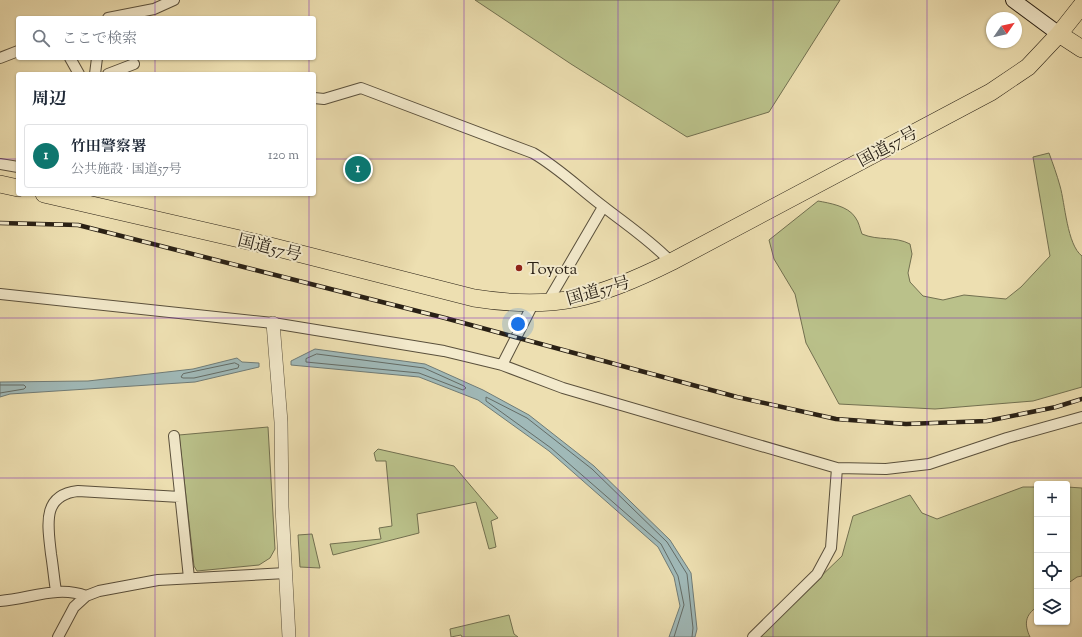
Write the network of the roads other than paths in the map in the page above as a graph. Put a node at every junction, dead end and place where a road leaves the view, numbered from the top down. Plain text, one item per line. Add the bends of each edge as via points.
1 (174, 0) edge
2 (1013, 0) edge
3 (1082, 5) edge
4 (117, 16) edge
5 (1059, 34) junction
6 (1082, 49) edge
7 (16, 52) edge
8 (0, 58) edge
9 (71, 60) edge
10 (97, 60) edge
11 (134, 64) dead end
12 (78, 72) edge
13 (95, 72) edge
14 (113, 72) edge
15 (316, 98) edge
16 (0, 164) edge
17 (16, 167) edge
18 (0, 184) edge
19 (16, 188) edge
20 (53, 196) edge
21 (603, 207) junction
22 (671, 262) junction
23 (0, 294) edge
24 (540, 303) junction
25 (273, 323) junction
26 (502, 365) junction
27 (1082, 417) edge
28 (174, 436) dead end
29 (837, 468) junction
30 (180, 497) junction
31 (286, 573) junction
32 (189, 578) junction
33 (56, 591) junction
34 (86, 596) junction
35 (0, 601) edge
36 (58, 637) edge
37 (289, 637) edge
38 (753, 637) edge

1 - 4 street via 154,8
2 - 5 main road
3 - 5 highway, 国道57号
5 - 6 highway
5 - 22 highway, 国道57号 via 1028,67 991,92
7 - 8 street
9 - 12 street
10 - 13 street
11 - 14 street
15 - 21 street via 324,99 361,88 475,130 533,153 556,166
16 - 17 street
18 - 19 highway
20 - 24 highway, 国道57号 via 270,246 474,298 504,303
21 - 22 street via 659,249
21 - 24 street
22 - 24 highway, 国道57号 via 604,292 571,300
23 - 25 street
24 - 26 street
25 - 26 street via 444,351
25 - 31 street via 281,422
26 - 29 street via 563,388
27 - 29 street via 929,464 886,469
28 - 30 street
29 - 38 street via 831,548 817,574
30 - 32 street
30 - 33 street via 78,491 59,497 50,510 47,523
31 - 32 street
31 - 37 street
32 - 34 street via 158,580
33 - 34 street via 76,592
33 - 35 street via 17,600
34 - 36 street via 74,607

